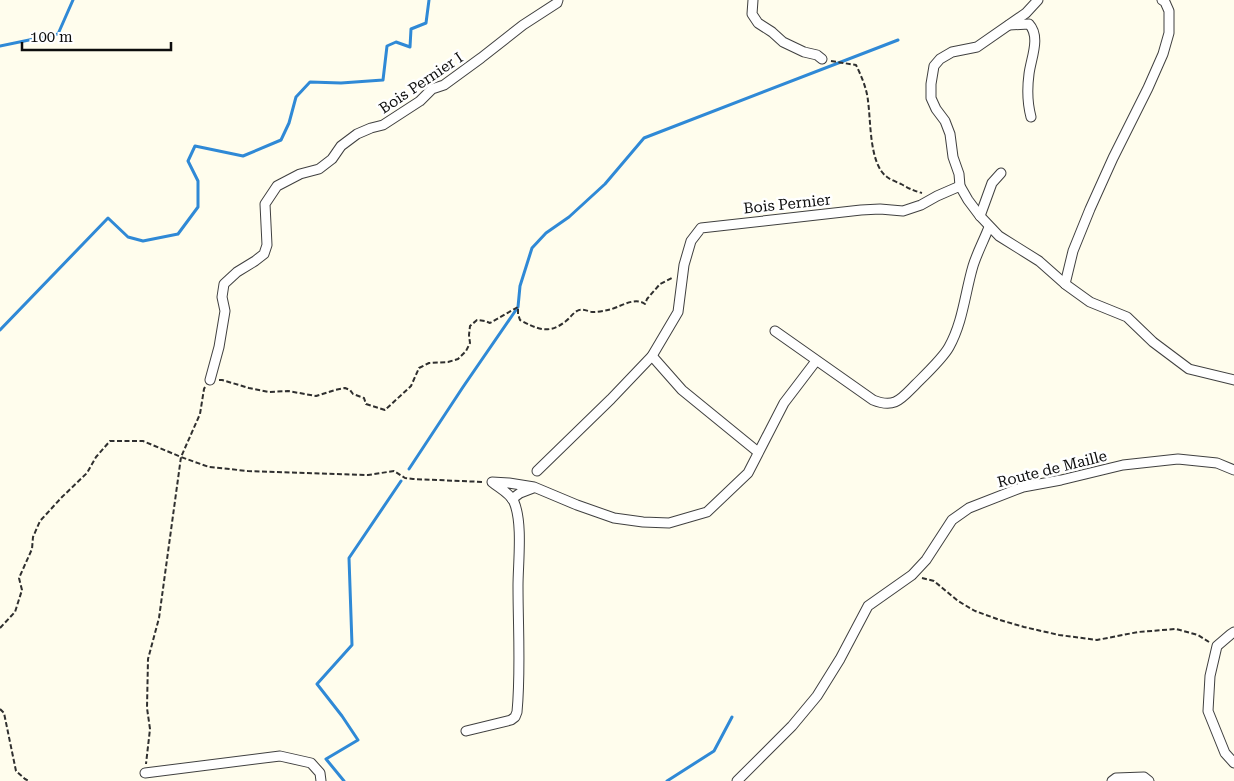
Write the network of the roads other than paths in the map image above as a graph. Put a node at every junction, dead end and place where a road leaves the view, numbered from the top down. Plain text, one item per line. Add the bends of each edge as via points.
1 (558, 0) edge
2 (752, 0) edge
3 (1038, 0) edge
4 (1162, 0) edge
5 (1007, 25) junction
6 (822, 59) road end
7 (1031, 117) dead end
8 (1001, 173) dead end
9 (960, 186) junction
10 (980, 216) junction
11 (989, 227) junction
12 (1065, 284) junction
13 (775, 331) dead end
14 (652, 356) junction
15 (816, 361) junction
16 (210, 380) road end
17 (1234, 380) edge
18 (758, 452) junction
19 (1234, 470) edge
20 (537, 471) dead end
21 (534, 488) junction
22 (512, 499) junction
23 (1234, 632) edge
24 (466, 731) dead end
25 (1234, 763) edge
26 (145, 773) road end
27 (321, 781) edge
28 (737, 781) edge
29 (1112, 781) edge
30 (1149, 781) edge

1 - 16 street, Bois Pernier I via 444,85 432,89 420,101 383,125 357,134 319,169 277,186 265,204 264,254 224,284 225,311
2 - 6 street via 752,14 758,23 783,42
3 - 5 street
4 - 12 street via 1169,11 1169,33 1163,54 1090,209 1073,251
5 - 7 street via 1029,24 1034,36 1028,97
5 - 9 street via 977,47 952,52 934,66 931,98 950,134
8 - 10 street via 992,183
9 - 10 street
9 - 14 street, Bois Pernier via 903,211 860,210 701,228 691,241 684,265 678,312
10 - 11 street
11 - 12 street via 1039,261
11 - 15 street via 973,266 960,322 949,349 897,402 882,404 873,400
12 - 17 street via 1090,302 1127,317 1189,369
13 - 15 street
14 - 18 street via 682,390
14 - 20 street, Bois Pernier
15 - 18 street via 784,403
18 - 21 street via 748,472 707,512 669,523 614,518
19 - 28 street, Route de Maille via 1217,463 1178,459 1123,466 1023,487 968,508 952,520 912,576 868,606 817,696
21 - 22 street
21 - 22 street via 492,482
22 - 24 street via 518,514 519,540 517,712 511,720
23 - 25 street via 1217,646 1210,676 1208,711 1224,753
26 - 27 street via 280,756 311,763 320,774
29 - 30 street via 1144,777

